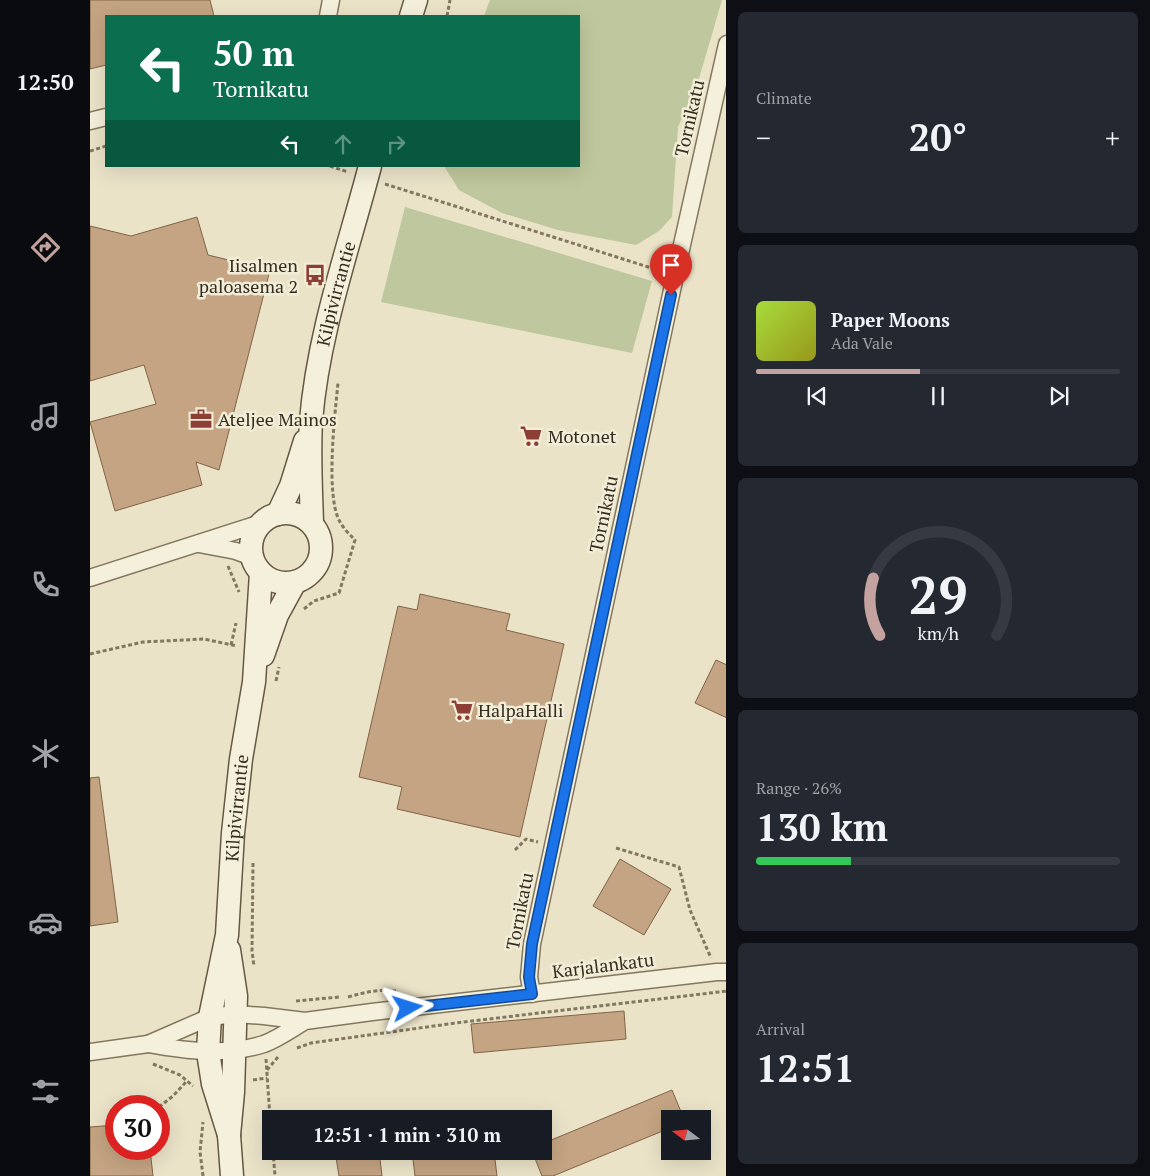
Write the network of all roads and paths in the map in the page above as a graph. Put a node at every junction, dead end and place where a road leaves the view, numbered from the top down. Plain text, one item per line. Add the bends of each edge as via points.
1 (331, 0) edge
2 (416, 0) edge
3 (450, 0) edge
4 (328, 15) edge
5 (411, 15) edge
6 (447, 15) edge
7 (726, 44) edge
8 (105, 117) edge
9 (90, 121) edge
10 (105, 146) edge
11 (90, 151) edge
12 (336, 167) edge
13 (369, 172) edge
14 (675, 276) junction
15 (311, 421) junction
16 (270, 518) junction
17 (312, 523) junction
18 (195, 543) junction
19 (227, 549) junction
20 (256, 565) junction
21 (90, 578) edge
22 (295, 582) junction
23 (239, 600) dead end
24 (237, 621) dead end
25 (231, 645) junction
26 (256, 650) junction
27 (90, 654) edge
28 (254, 682) junction
29 (553, 845) junction
30 (616, 848) dead end
31 (515, 850) dead end
32 (227, 934) junction
33 (722, 972) edge
34 (726, 992) edge
35 (532, 994) junction
36 (236, 1014) junction
37 (210, 1017) junction
38 (305, 1021) junction
39 (148, 1044) junction
40 (289, 1050) dead end
41 (234, 1051) junction
42 (90, 1052) edge
43 (208, 1052) junction
44 (283, 1054) dead end
45 (266, 1058) dead end
46 (144, 1063) dead end
47 (266, 1070) junction
48 (267, 1078) junction
49 (251, 1080) dead end
50 (187, 1081) junction
51 (197, 1094) dead end
52 (170, 1098) edge
53 (269, 1110) edge
54 (204, 1114) dead end
55 (229, 1135) junction
56 (274, 1160) edge
57 (203, 1176) edge
58 (232, 1176) edge
59 (275, 1176) edge

1 - 4 street
2 - 5 street
3 - 6 path
7 - 14 street, Tornikatu
8 - 9 street
10 - 11 path
12 - 13 path
13 - 14 path
13 - 15 street, Kilpivirrantie via 331,311
14 - 29 street, Tornikatu
15 - 16 street, Kilpivirrantie via 291,486
15 - 17 street, Kilpivirrantie
16 - 17 street via 296,514
16 - 18 street
16 - 20 street via 252,538
17 - 22 street via 320,539 320,558 310,573
18 - 19 street
18 - 21 street
19 - 20 street
19 - 23 path via 226,562
20 - 22 street via 276,582
20 - 26 street, Kilpivirrantie
22 - 28 street, Kilpivirrantie via 277,615
24 - 25 path
25 - 26 path
25 - 27 path via 204,639 143,642
26 - 28 street, Kilpivirrantie
28 - 32 street, Kilpivirrantie via 233,833
29 - 31 path via 526,839
29 - 35 street, Tornikatu via 532,944 529,977
30 - 33 path via 679,867 690,910
32 - 36 street, Kilpivirrantie
32 - 37 street, Kilpivirrantie
33 - 35 street, Karjalankatu
34 - 40 path via 453,1023 311,1043
35 - 38 street, Karjalankatu
36 - 37 street, Karjalankatu
36 - 38 street, Karjalankatu
36 - 41 street, Kilpivirrantie
37 - 39 street, Karjalankatu
37 - 43 street, Kilpivirrantie
38 - 41 street, Karjalankatu via 266,1043
39 - 42 street
39 - 43 street, Karjalankatu
41 - 43 street, Karjalankatu
41 - 55 street, Kilpivirrantie
43 - 55 street, Kilpivirrantie via 213,1084
44 - 47 path
45 - 47 path
46 - 50 path via 166,1068
47 - 48 path
48 - 49 path
48 - 53 path
50 - 51 path
50 - 52 path
54 - 57 path via 200,1152
55 - 58 street, Kilpivirrantie
56 - 59 path

